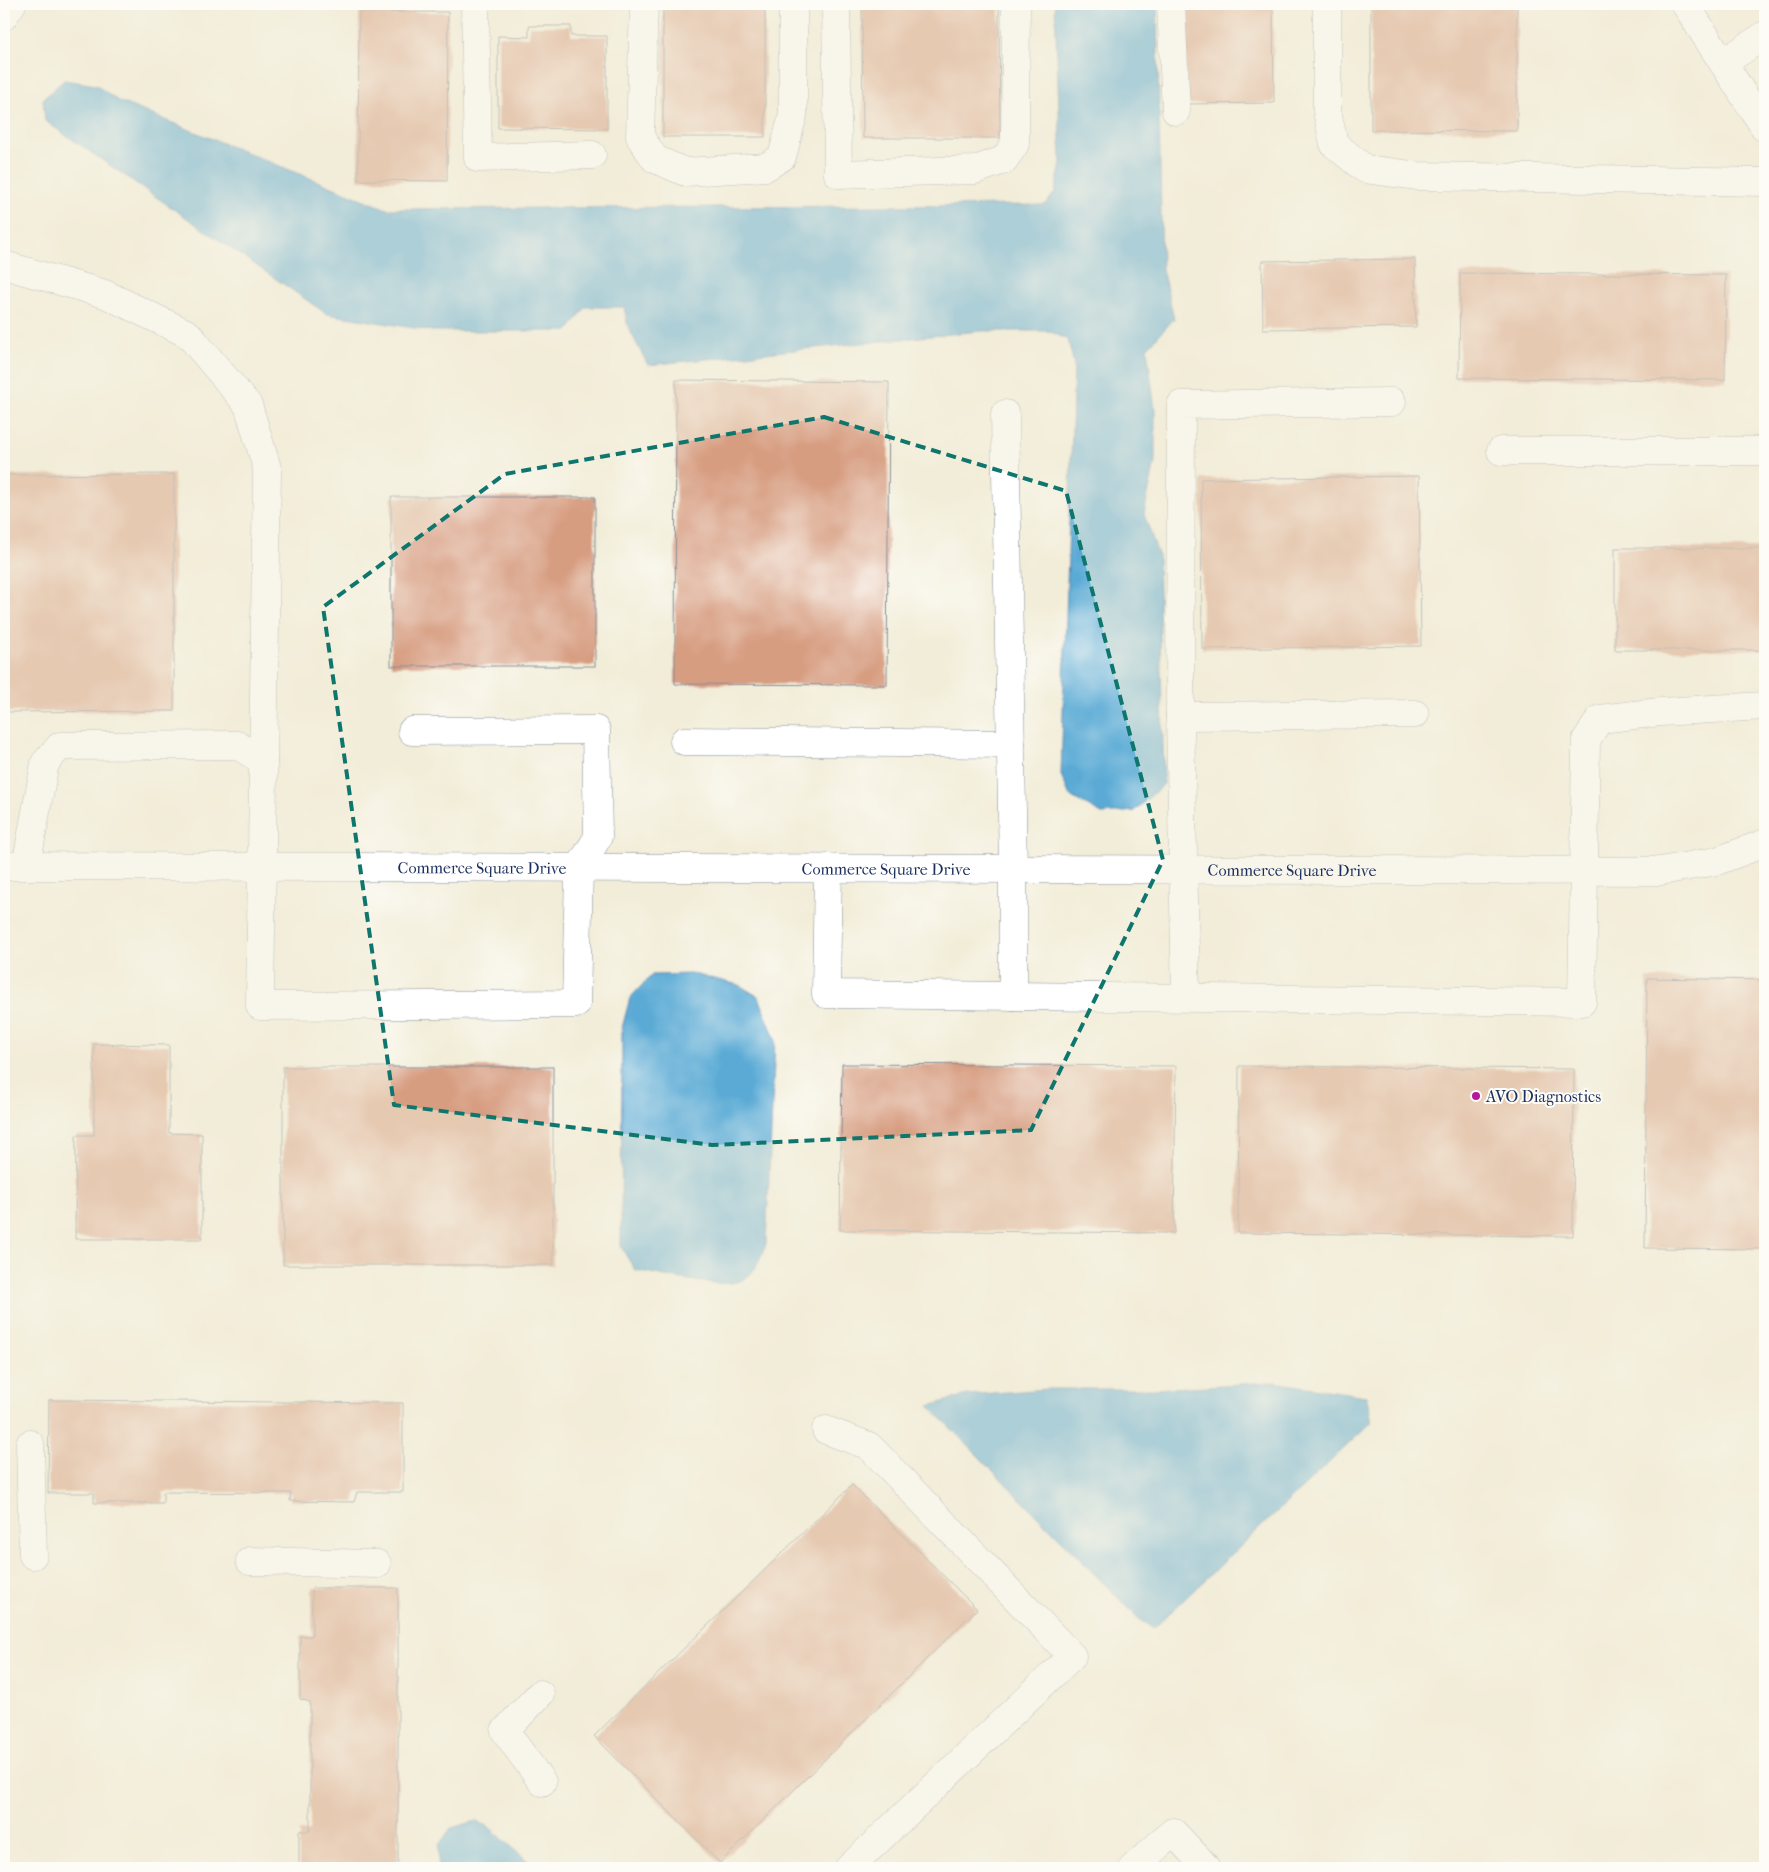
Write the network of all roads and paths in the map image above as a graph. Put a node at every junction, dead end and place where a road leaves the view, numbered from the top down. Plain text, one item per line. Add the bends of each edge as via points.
1 (12, 4) edge
2 (475, 4) edge
3 (644, 4) edge
4 (793, 4) edge
5 (836, 4) edge
6 (1016, 4) edge
7 (1171, 4) edge
8 (1327, 4) edge
9 (1685, 4) edge
10 (4, 16) edge
11 (1765, 35) edge
12 (1723, 63) junction
13 (1176, 111) dead end
14 (1765, 128) edge
15 (592, 155) dead end
16 (1765, 182) edge
17 (4, 265) edge
18 (1392, 402) dead end
19 (1005, 414) dead end
20 (1500, 451) dead end
21 (1765, 451) edge
22 (1765, 706) edge
23 (1415, 714) dead end
24 (1180, 716) junction
25 (412, 731) dead end
26 (684, 741) dead end
27 (1011, 744) junction
28 (263, 761) junction
29 (1765, 843) edge
30 (15, 866) edge
31 (263, 866) junction
32 (579, 868) junction
33 (828, 868) junction
34 (1013, 869) junction
35 (1184, 870) junction
36 (1584, 871) junction
37 (1013, 996) junction
38 (1186, 998) junction
39 (826, 1430) dead end
40 (30, 1444) dead end
41 (33, 1555) dead end
42 (250, 1562) dead end
43 (378, 1564) dead end
44 (540, 1694) dead end
45 (542, 1782) dead end
46 (849, 1868) edge
47 (1133, 1868) edge
48 (1207, 1868) edge

1 - 10 street
2 - 15 street via 478,158
3 - 4 street via 640,137 655,160 684,172 766,168 782,157 792,115
5 - 6 street via 838,174 976,170 1004,160 1015,144
7 - 13 street
8 - 16 street via 1327,111 1334,144 1365,169 1418,176
9 - 12 street
11 - 12 street
12 - 14 street
17 - 28 street via 106,294 188,334 248,405 267,468
18 - 24 street via 1181,405
19 - 27 street
20 - 21 street
22 - 36 street via 1600,719 1586,740
23 - 24 street
24 - 35 street
25 - 32 street via 596,730 598,837
26 - 27 street
27 - 34 street
28 - 30 street via 237,745 60,746 45,763
28 - 31 street
29 - 36 street, Commerce Square Drive via 1689,868
30 - 31 street, Commerce Square Drive
31 - 32 street, Commerce Square Drive
31 - 32 street via 260,1006 576,1004
32 - 33 street, Commerce Square Drive
33 - 34 street, Commerce Square Drive
33 - 37 street via 826,994
34 - 35 street, Commerce Square Drive
34 - 37 street
35 - 36 street, Commerce Square Drive
35 - 38 street
36 - 38 street via 1582,1002
37 - 38 street
39 - 46 street via 869,1446 1072,1656
40 - 41 street
42 - 43 street
44 - 45 street via 505,1731
47 - 48 street via 1183,1827

